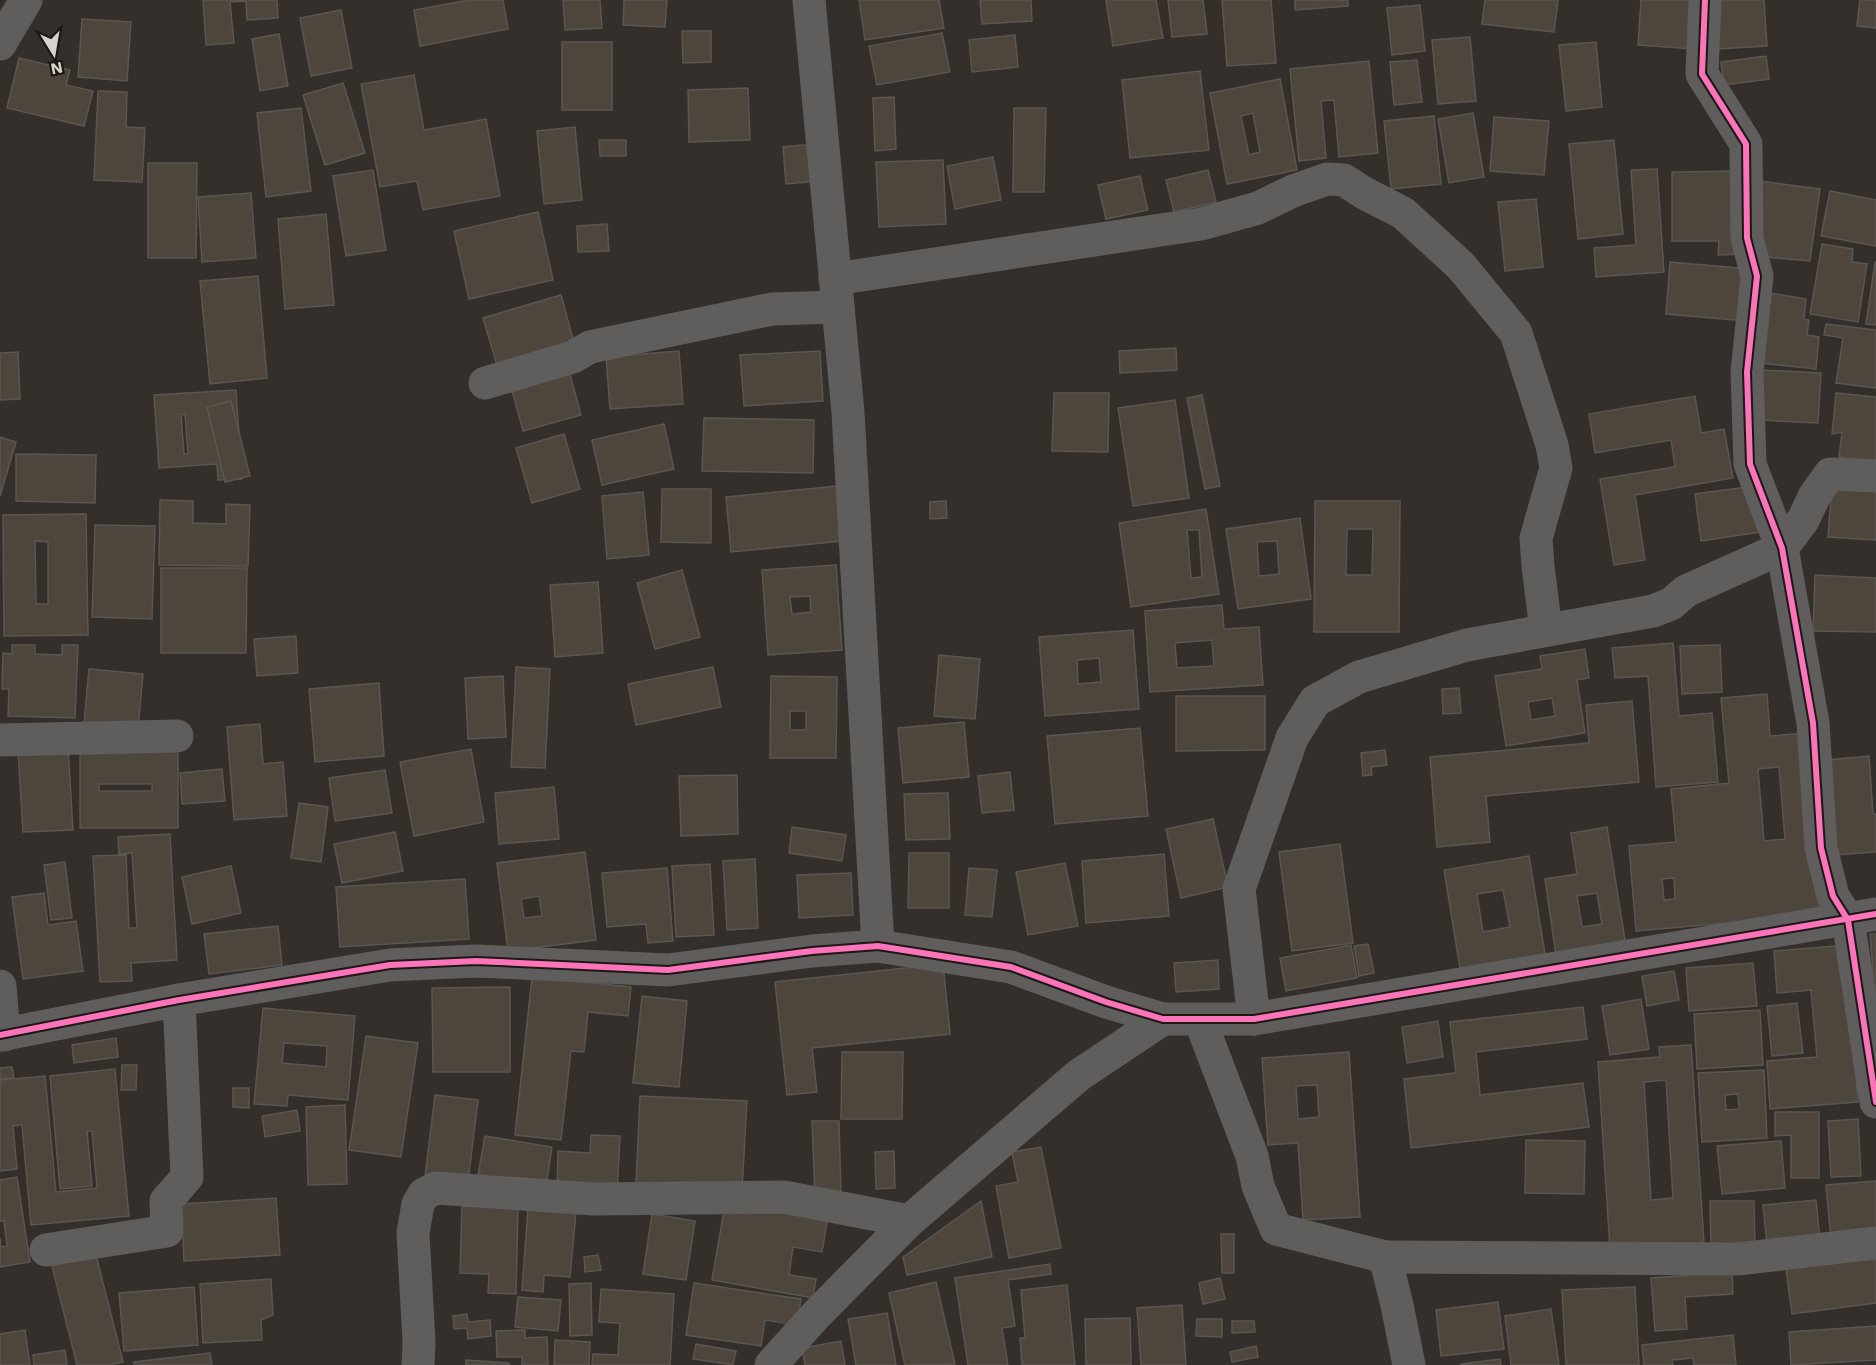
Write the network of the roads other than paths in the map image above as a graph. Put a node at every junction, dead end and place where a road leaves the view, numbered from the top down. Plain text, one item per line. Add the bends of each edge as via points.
1 (26, 0) edge
2 (809, 0) edge
3 (1705, 0) edge
4 (0, 44) edge
5 (836, 293) junction
6 (485, 382) dead end
7 (1876, 476) edge
8 (1782, 548) junction
9 (1546, 630) junction
10 (177, 736) dead end
11 (0, 740) edge
12 (1862, 917) edge
13 (878, 946) junction
14 (0, 986) edge
15 (179, 999) junction
16 (1163, 1019) junction
17 (1254, 1019) junction
18 (1200, 1020) junction
19 (2, 1035) edge
20 (1876, 1102) edge
21 (909, 1221) junction
22 (1876, 1243) edge
23 (46, 1250) dead end
24 (1385, 1257) junction
25 (418, 1365) edge
26 (771, 1365) edge
27 (1409, 1365) edge

1 - 4 street
2 - 5 street
3 - 8 street via 1702,74 1746,144 1747,238 1757,276 1747,372 1750,464
5 - 6 street via 590,347 573,357
5 - 9 street via 1201,224 1258,208 1327,179 1344,180 1402,213 1461,266 1516,333 1556,468 1536,538
5 - 13 street via 848,423
7 - 8 street via 1830,474
8 - 9 street via 1686,591 1671,604 1653,611
8 - 12 street via 1813,723 1821,848 1833,896
9 - 17 street via 1467,645 1359,677 1315,701 1292,738 1239,889
10 - 11 street
12 - 17 street
12 - 20 street
13 - 15 street via 668,970 476,961 390,964
13 - 16 street via 1011,967
14 - 19 street
15 - 19 street
15 - 23 street via 186,1177 166,1201 167,1231
16 - 18 street
16 - 21 street via 1079,1075
17 - 18 street
18 - 24 street via 1276,1229
21 - 25 street via 784,1197 593,1200 436,1188 424,1194 418,1204 413,1233
21 - 26 street
22 - 24 street via 1738,1259
24 - 27 street

